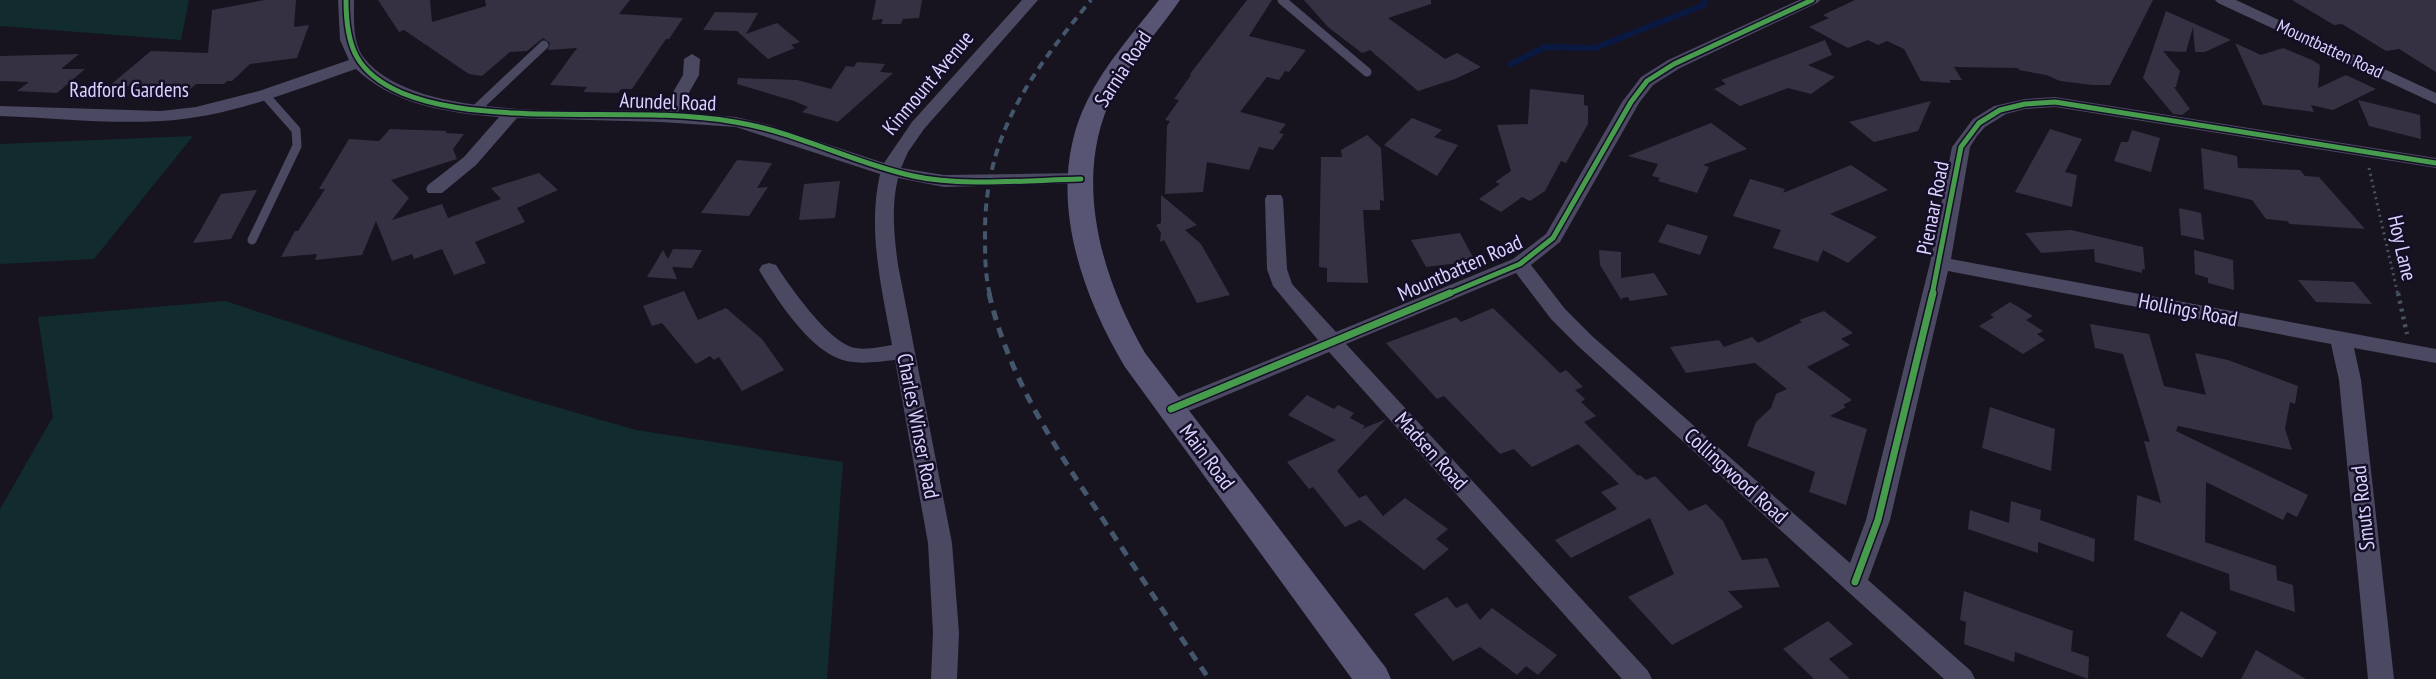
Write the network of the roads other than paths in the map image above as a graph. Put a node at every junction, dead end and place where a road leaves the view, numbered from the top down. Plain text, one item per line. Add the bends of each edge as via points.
1 (346, 0) edge
2 (1030, 0) edge
3 (1170, 0) edge
4 (1282, 0) edge
5 (1812, 0) edge
6 (2223, 0) edge
7 (544, 45) dead end
8 (692, 59) dead end
9 (359, 62) junction
10 (1367, 72) dead end
11 (265, 95) junction
12 (2436, 99) edge
13 (475, 110) junction
14 (0, 111) edge
15 (512, 113) junction
16 (667, 117) junction
17 (2436, 163) edge
18 (890, 173) junction
19 (1081, 179) junction
20 (435, 189) dead end
21 (1274, 200) dead end
22 (252, 240) dead end
23 (1940, 263) junction
24 (1520, 264) junction
25 (769, 270) dead end
26 (2341, 339) junction
27 (1332, 342) junction
28 (903, 351) junction
29 (2436, 357) edge
30 (1171, 409) junction
31 (1855, 582) junction
32 (944, 679) edge
33 (1373, 679) edge
34 (1639, 679) edge
35 (1962, 679) edge
36 (2380, 679) edge

1 - 9 street, Arundel Road via 346,30
2 - 18 street, Kinmount Avenue via 918,125
3 - 19 main road, Sarnia Road via 1097,103 1087,132
4 - 10 lane
5 - 24 street, Mountbatten Road via 1674,64 1647,81 1553,238
6 - 12 street, Mountbatten Road
7 - 13 lane
8 - 16 street via 691,75
9 - 11 street, Radford Gardens
9 - 13 street, Arundel Road via 403,93
11 - 14 street, Radford Gardens via 196,112 161,116
11 - 22 lane via 296,130 297,146
13 - 15 street, Arundel Road
15 - 16 street, Arundel Road
15 - 20 street via 470,161
16 - 18 street, Arundel Road via 753,125
17 - 23 street, Pienaar Road via 2066,103 2025,104 1996,110 1980,120 1961,147
18 - 19 street, Arundel Road via 944,181
18 - 28 street, Charles Winser Road via 884,224
19 - 30 main road, Main Road via 1085,235 1104,300 1117,331
21 - 27 street, Madsen Road via 1277,269 1283,286
23 - 26 street, Hollings Road
23 - 31 street, Pienaar Road via 1878,520
24 - 27 street, Mountbatten Road
24 - 31 street, Collingwood Road via 1558,314 1585,341
25 - 28 street via 776,284 828,342 844,353
26 - 29 street, Hollings Road
26 - 36 street, Smuts Road via 2350,380
27 - 30 street, Mountbatten Road
27 - 34 street, Madsen Road
28 - 32 street, Charles Winser Road via 943,552 947,649
30 - 33 main road, Main Road
31 - 35 street, Collingwood Road

